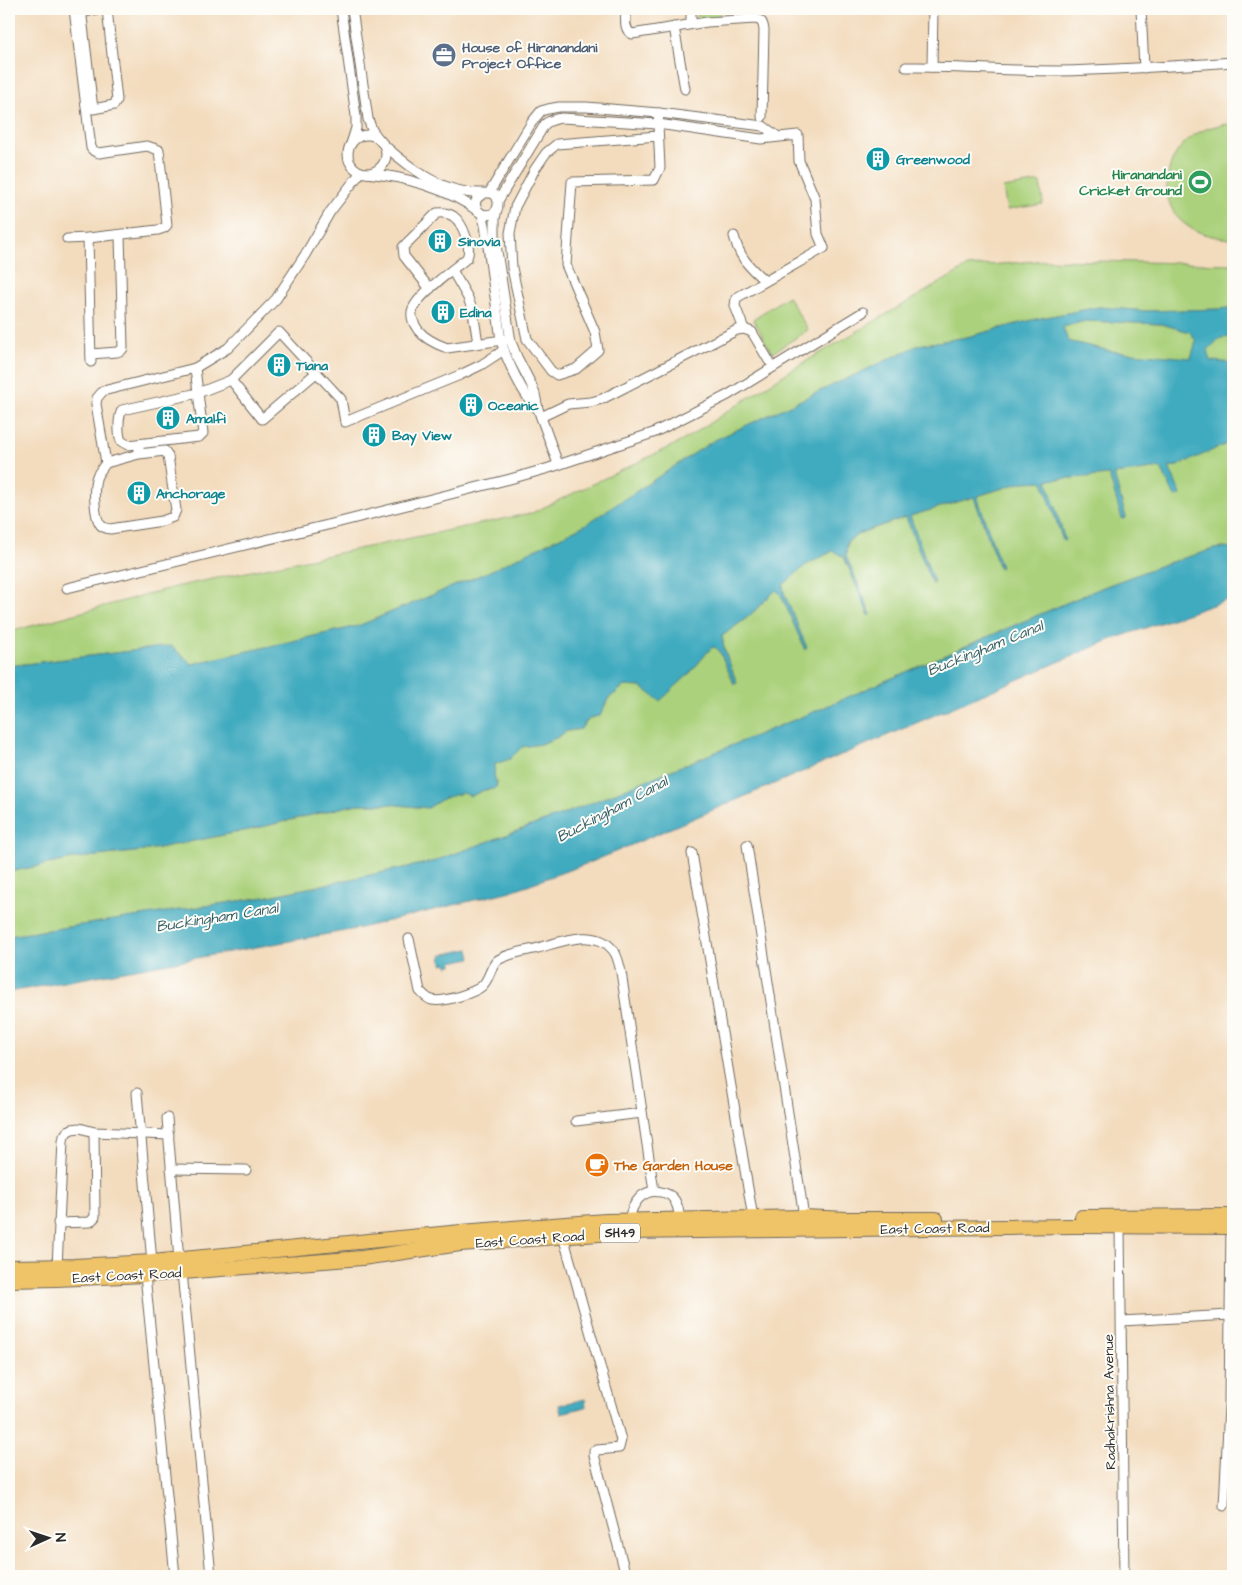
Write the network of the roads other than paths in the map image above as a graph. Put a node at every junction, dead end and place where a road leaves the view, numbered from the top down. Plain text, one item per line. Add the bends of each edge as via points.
1 (98, 9) edge
2 (107, 9) edge
3 (341, 9) edge
4 (352, 9) edge
5 (626, 9) edge
6 (691, 9) edge
7 (933, 9) edge
8 (1141, 9) edge
9 (79, 10) edge
10 (691, 24) junction
11 (674, 27) junction
12 (1233, 62) edge
13 (906, 67) dead end
14 (932, 67) junction
15 (1144, 68) junction
16 (685, 89) dead end
17 (659, 113) junction
18 (762, 117) dead end
19 (658, 124) junction
20 (658, 136) junction
21 (777, 136) junction
22 (381, 142) junction
23 (351, 144) junction
24 (507, 163) junction
25 (517, 171) junction
26 (364, 172) junction
27 (486, 193) junction
28 (498, 205) junction
29 (481, 213) junction
30 (120, 234) junction
31 (734, 236) dead end
32 (88, 238) junction
33 (67, 239) dead end
34 (452, 270) junction
35 (765, 281) junction
36 (430, 289) junction
37 (863, 312) dead end
38 (744, 329) junction
39 (506, 339) junction
40 (478, 343) junction
41 (504, 350) junction
42 (769, 361) dead end
43 (195, 368) junction
44 (316, 373) junction
45 (231, 380) junction
46 (198, 393) junction
47 (539, 413) junction
48 (139, 444) junction
49 (139, 454) junction
50 (106, 463) junction
51 (558, 464) junction
52 (67, 588) dead end
53 (747, 845) dead end
54 (692, 853) dead end
55 (409, 939) dead end
56 (138, 1093) dead end
57 (642, 1113) junction
58 (167, 1118) dead end
59 (576, 1121) dead end
60 (94, 1132) junction
61 (142, 1134) junction
62 (169, 1135) junction
63 (172, 1169) junction
64 (246, 1170) dead end
65 (654, 1191) junction
66 (804, 1217) junction
67 (753, 1218) junction
68 (629, 1220) junction
69 (680, 1220) junction
70 (58, 1223) junction
71 (1233, 1223) edge
72 (1120, 1226) junction
73 (562, 1236) junction
74 (152, 1262) junction
75 (181, 1266) junction
76 (57, 1267) junction
77 (9, 1268) edge
78 (145, 1275) junction
79 (1230, 1314) junction
80 (1122, 1321) junction
81 (1231, 1406) edge
82 (1224, 1506) dead end
83 (175, 1576) edge
84 (211, 1576) edge
85 (626, 1576) edge
86 (1124, 1576) edge

1 - 9 street
2 - 9 street via 117,100 114,105 93,109
3 - 23 street via 356,116
4 - 22 street via 368,119
5 - 11 street via 626,29 630,33
6 - 10 street
7 - 14 street
8 - 15 street
9 - 30 street via 91,148 99,153 147,146 159,150 167,224 158,230
10 - 11 street
10 - 18 street via 755,19 762,22
11 - 16 street
12 - 15 street
13 - 14 street
14 - 15 street via 1057,71
17 - 19 street
17 - 21 street via 763,126
17 - 24 street via 586,107 548,109 536,115
19 - 20 street
19 - 21 street via 761,138
19 - 25 street via 550,120
20 - 20 street via 557,144 535,169 515,206 510,233 512,268 528,339 557,375 576,369 598,350 595,332 566,265 572,182 654,180 660,168
21 - 35 street via 798,135 799,161 816,199 818,234 824,248
22 - 23 street via 366,135
22 - 26 street via 386,153 384,162 377,170
22 - 27 street via 416,170 444,186 464,193
23 - 26 street via 349,159 354,167
24 - 25 street
24 - 27 street
25 - 28 street
26 - 29 street via 427,187 460,200
26 - 43 street via 330,212 276,299 228,348
27 - 28 street via 494,195
27 - 29 street via 480,195 476,202
28 - 29 street via 490,215
28 - 39 street via 495,238
29 - 39 street
30 - 32 street
30 - 32 street via 122,350 91,358
31 - 35 street via 743,260
32 - 33 street
34 - 36 street
34 - 36 street via 467,258 467,238 454,217 444,212 437,213 403,247 404,256
34 - 40 street via 473,312
35 - 38 street via 736,298 735,306
36 - 40 street via 415,303 412,312 412,322 422,336 447,348
37 - 51 street via 728,395 653,433
38 - 42 street via 752,332
38 - 47 street via 602,400 568,404
39 - 40 street
39 - 41 street
39 - 47 street via 531,384
41 - 44 street via 460,375 346,422 341,399
41 - 47 street
43 - 46 street
43 - 50 street via 99,394 96,404
44 - 45 street via 262,419
44 - 45 street via 279,332
45 - 46 street
46 - 48 street via 202,435
46 - 48 street via 122,410 121,441 128,445
47 - 51 street
48 - 49 street
49 - 50 street
49 - 50 street via 165,451 168,456 176,510 173,517 104,528 96,514 95,494 96,477
51 - 52 street via 340,522
53 - 66 street
54 - 67 street
55 - 57 street via 420,990 436,1001 472,993 487,980 494,964 504,958 572,939 589,938 608,944 621,972
56 - 61 street
57 - 59 street
57 - 65 street
58 - 62 street
60 - 61 street
60 - 70 street via 72,1128 64,1136
60 - 70 street via 96,1217 90,1222
61 - 62 street
61 - 74 street
62 - 63 street
63 - 64 street
63 - 75 street
65 - 68 street via 639,1198
65 - 69 street via 672,1197
66 - 67 main road, East Coast Road / SH49
66 - 71 main road, East Coast Road / SH49
67 - 69 main road, East Coast Road / SH49
68 - 69 main road, East Coast Road / SH49
68 - 75 main road, East Coast Road / SH49 via 461,1232
70 - 76 street
71 - 72 main road, East Coast Road / SH49
71 - 79 street
72 - 73 main road, East Coast Road / SH49
72 - 80 street, Radhakrishna Avenue
73 - 75 main road, East Coast Road / SH49 via 460,1244 362,1258
73 - 85 street via 621,1440 619,1448 597,1450 594,1455
74 - 75 main road, East Coast Road / SH49
74 - 76 main road, East Coast Road / SH49
75 - 78 main road, East Coast Road / SH49
75 - 84 street
76 - 77 main road, East Coast Road / SH49
77 - 78 main road, East Coast Road / SH49 via 57,1279
78 - 83 street
79 - 80 street
79 - 81 street
80 - 86 street, Radhakrishna Avenue
81 - 82 street

